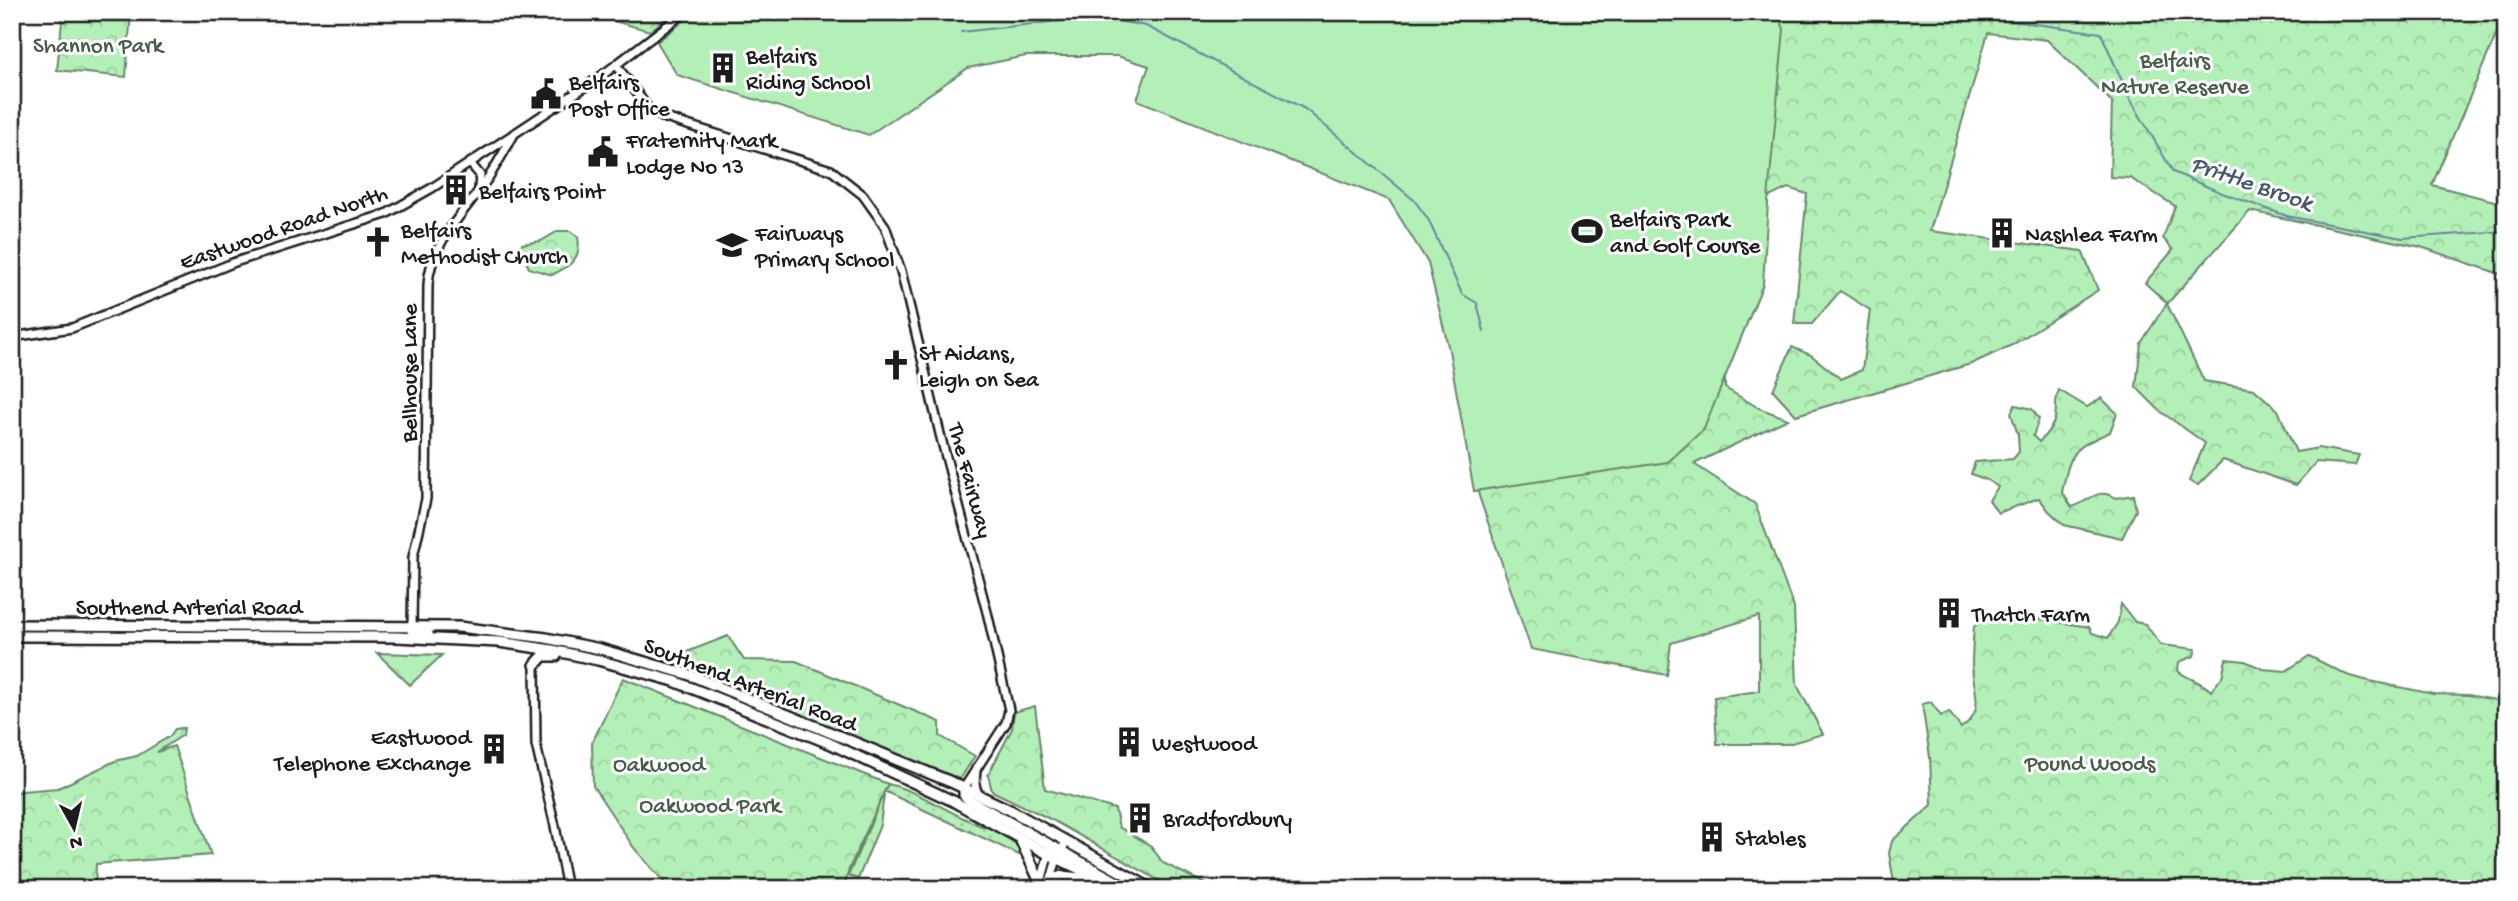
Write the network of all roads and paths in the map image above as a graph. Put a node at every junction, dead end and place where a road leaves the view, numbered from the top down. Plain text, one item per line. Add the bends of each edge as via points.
1 (685, 12) edge
2 (617, 66) junction
3 (515, 133) junction
4 (492, 149) junction
5 (500, 157) junction
6 (470, 163) junction
7 (490, 174) junction
8 (480, 175) junction
9 (479, 189) junction
10 (12, 337) edge
11 (17, 625) edge
12 (412, 631) junction
13 (17, 636) edge
14 (524, 646) junction
15 (598, 660) junction
16 (535, 665) junction
17 (976, 768) junction
18 (964, 788) junction
19 (979, 795) junction
20 (1015, 834) junction
21 (1055, 848) junction
22 (1106, 881) junction
23 (1050, 884) edge
24 (1039, 885) edge
25 (566, 889) edge
26 (1121, 889) edge
27 (1130, 889) edge
28 (1152, 889) edge

1 - 2 street, Eastwood Road North
2 - 3 street, Eastwood Road North
2 - 17 street, The Fairway via 648,108 662,117 831,170 863,195 885,226 901,271 1008,703 1006,723
3 - 4 street, Eastwood Road North
3 - 5 street, Bellhouse Lane
4 - 5 street
4 - 6 street, Eastwood Road North
5 - 7 street, Bellhouse Lane
6 - 8 street
6 - 10 street, Eastwood Road North via 386,214 254,255 72,328
7 - 8 street
7 - 9 street, Bellhouse Lane
8 - 9 street
9 - 12 street, Bellhouse Lane via 434,254 428,274 426,499 413,557
11 - 12 highway, Southend Arterial Road
11 - 13 highway
12 - 13 highway, Southend Arterial Road
12 - 14 highway, Southend Arterial Road
12 - 18 highway, Southend Arterial Road via 489,630 652,663
14 - 15 highway, Southend Arterial Road
14 - 16 highway
15 - 16 highway via 546,655
15 - 20 highway, Southend Arterial Road via 674,681 829,743
16 - 25 street via 536,746
17 - 18 street, The Fairway
17 - 19 street
18 - 19 highway, Southend Arterial Road
18 - 21 highway via 969,800
19 - 21 highway, Southend Arterial Road via 1010,810
20 - 21 highway, Southend Arterial Road
20 - 24 highway
21 - 22 highway, Southend Arterial Road
21 - 23 street
21 - 24 street
21 - 27 highway
21 - 28 highway, Southend Arterial Road via 1066,842
22 - 23 highway via 1062,877
22 - 26 highway, Southend Arterial Road

